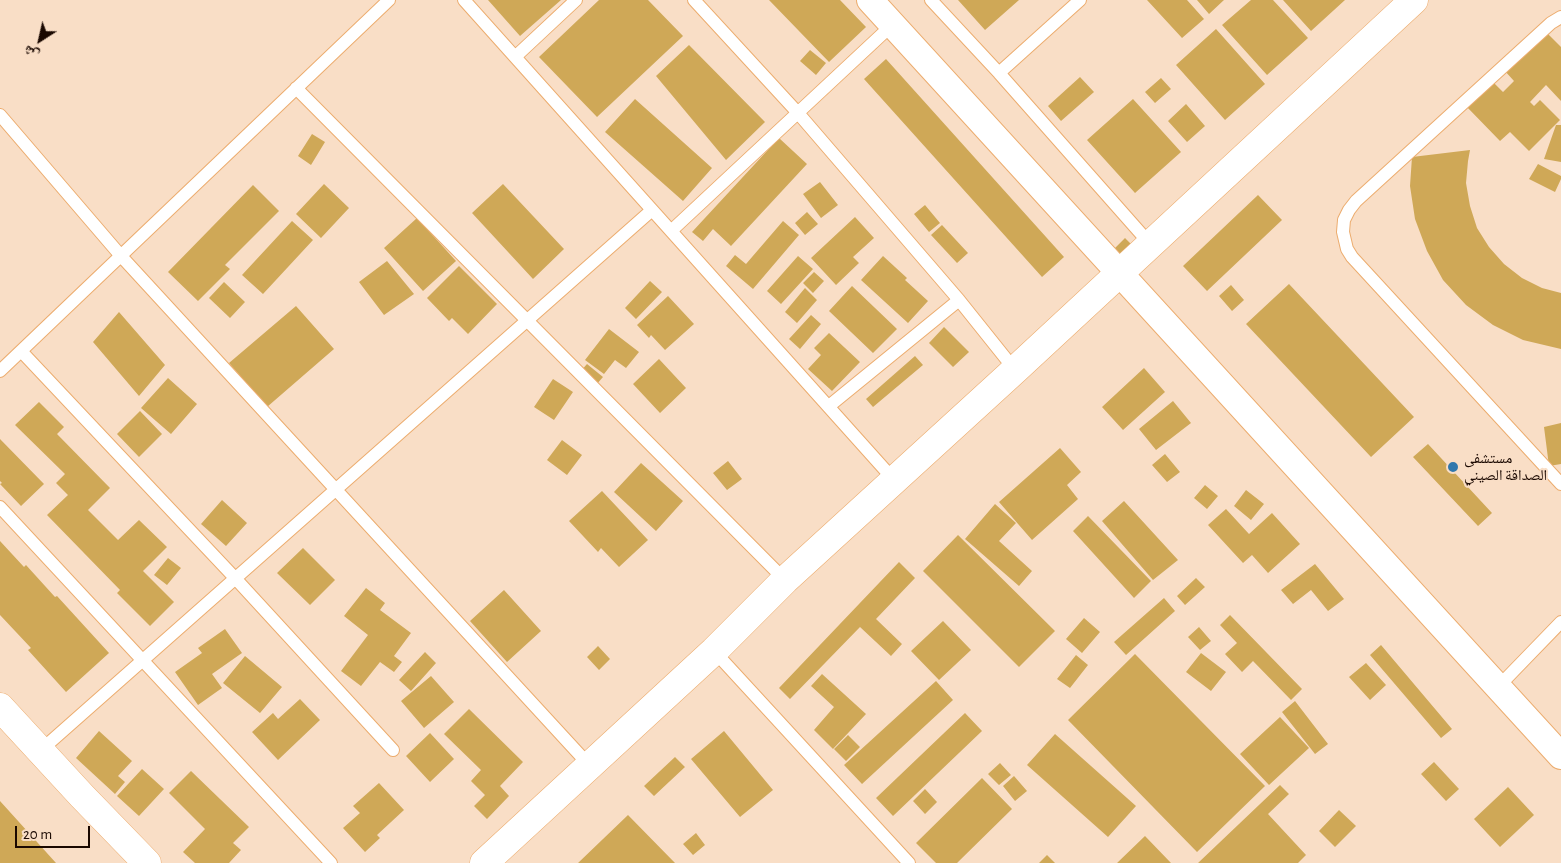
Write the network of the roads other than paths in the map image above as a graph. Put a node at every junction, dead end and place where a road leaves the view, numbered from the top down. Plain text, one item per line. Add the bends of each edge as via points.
1 (389, 0) edge
2 (464, 0) edge
3 (576, 0) edge
4 (694, 0) edge
5 (870, 0) edge
6 (931, 0) edge
7 (1080, 0) edge
8 (1414, 0) edge
9 (1561, 17) edge
10 (892, 25) junction
11 (515, 57) junction
12 (999, 73) junction
13 (296, 88) junction
14 (798, 113) junction
15 (0, 115) edge
16 (652, 210) junction
17 (671, 231) junction
18 (1151, 245) junction
19 (121, 256) junction
20 (1120, 274) junction
21 (959, 300) junction
22 (527, 320) junction
23 (21, 351) junction
24 (1015, 370) junction
25 (0, 371) edge
26 (828, 406) junction
27 (895, 481) junction
28 (1561, 484) edge
29 (335, 490) junction
30 (0, 507) edge
31 (235, 578) junction
32 (785, 580) junction
33 (1561, 622) edge
34 (714, 651) junction
35 (143, 660) junction
36 (1498, 687) junction
37 (0, 707) edge
38 (393, 750) dead end
39 (40, 751) junction
40 (1561, 756) edge
41 (590, 766) junction
42 (147, 863) edge
43 (331, 863) edge
44 (484, 863) edge
45 (909, 863) edge

1 - 13 lane
2 - 11 lane
3 - 11 lane
4 - 14 lane
5 - 10 street
6 - 12 lane
7 - 12 lane
8 - 18 street
9 - 28 lane via 1356,201 1344,220 1343,232 1352,257
10 - 14 lane
10 - 20 street
11 - 16 lane
12 - 18 lane
13 - 19 lane
13 - 22 lane
14 - 17 lane
14 - 21 lane
15 - 19 lane
16 - 17 lane
16 - 22 lane
17 - 26 lane
18 - 20 street
19 - 23 lane
19 - 29 lane
20 - 24 street
20 - 36 street
21 - 24 lane
21 - 26 lane
22 - 29 lane
22 - 32 lane
23 - 25 lane
23 - 31 lane
24 - 27 street
26 - 27 lane
27 - 32 street
29 - 31 lane
29 - 41 lane
30 - 35 lane
31 - 35 lane
31 - 38 lane
32 - 34 street
33 - 36 lane
34 - 41 street
34 - 45 lane
35 - 39 lane
35 - 43 lane
36 - 40 street
37 - 39 street
39 - 42 street
41 - 44 street

